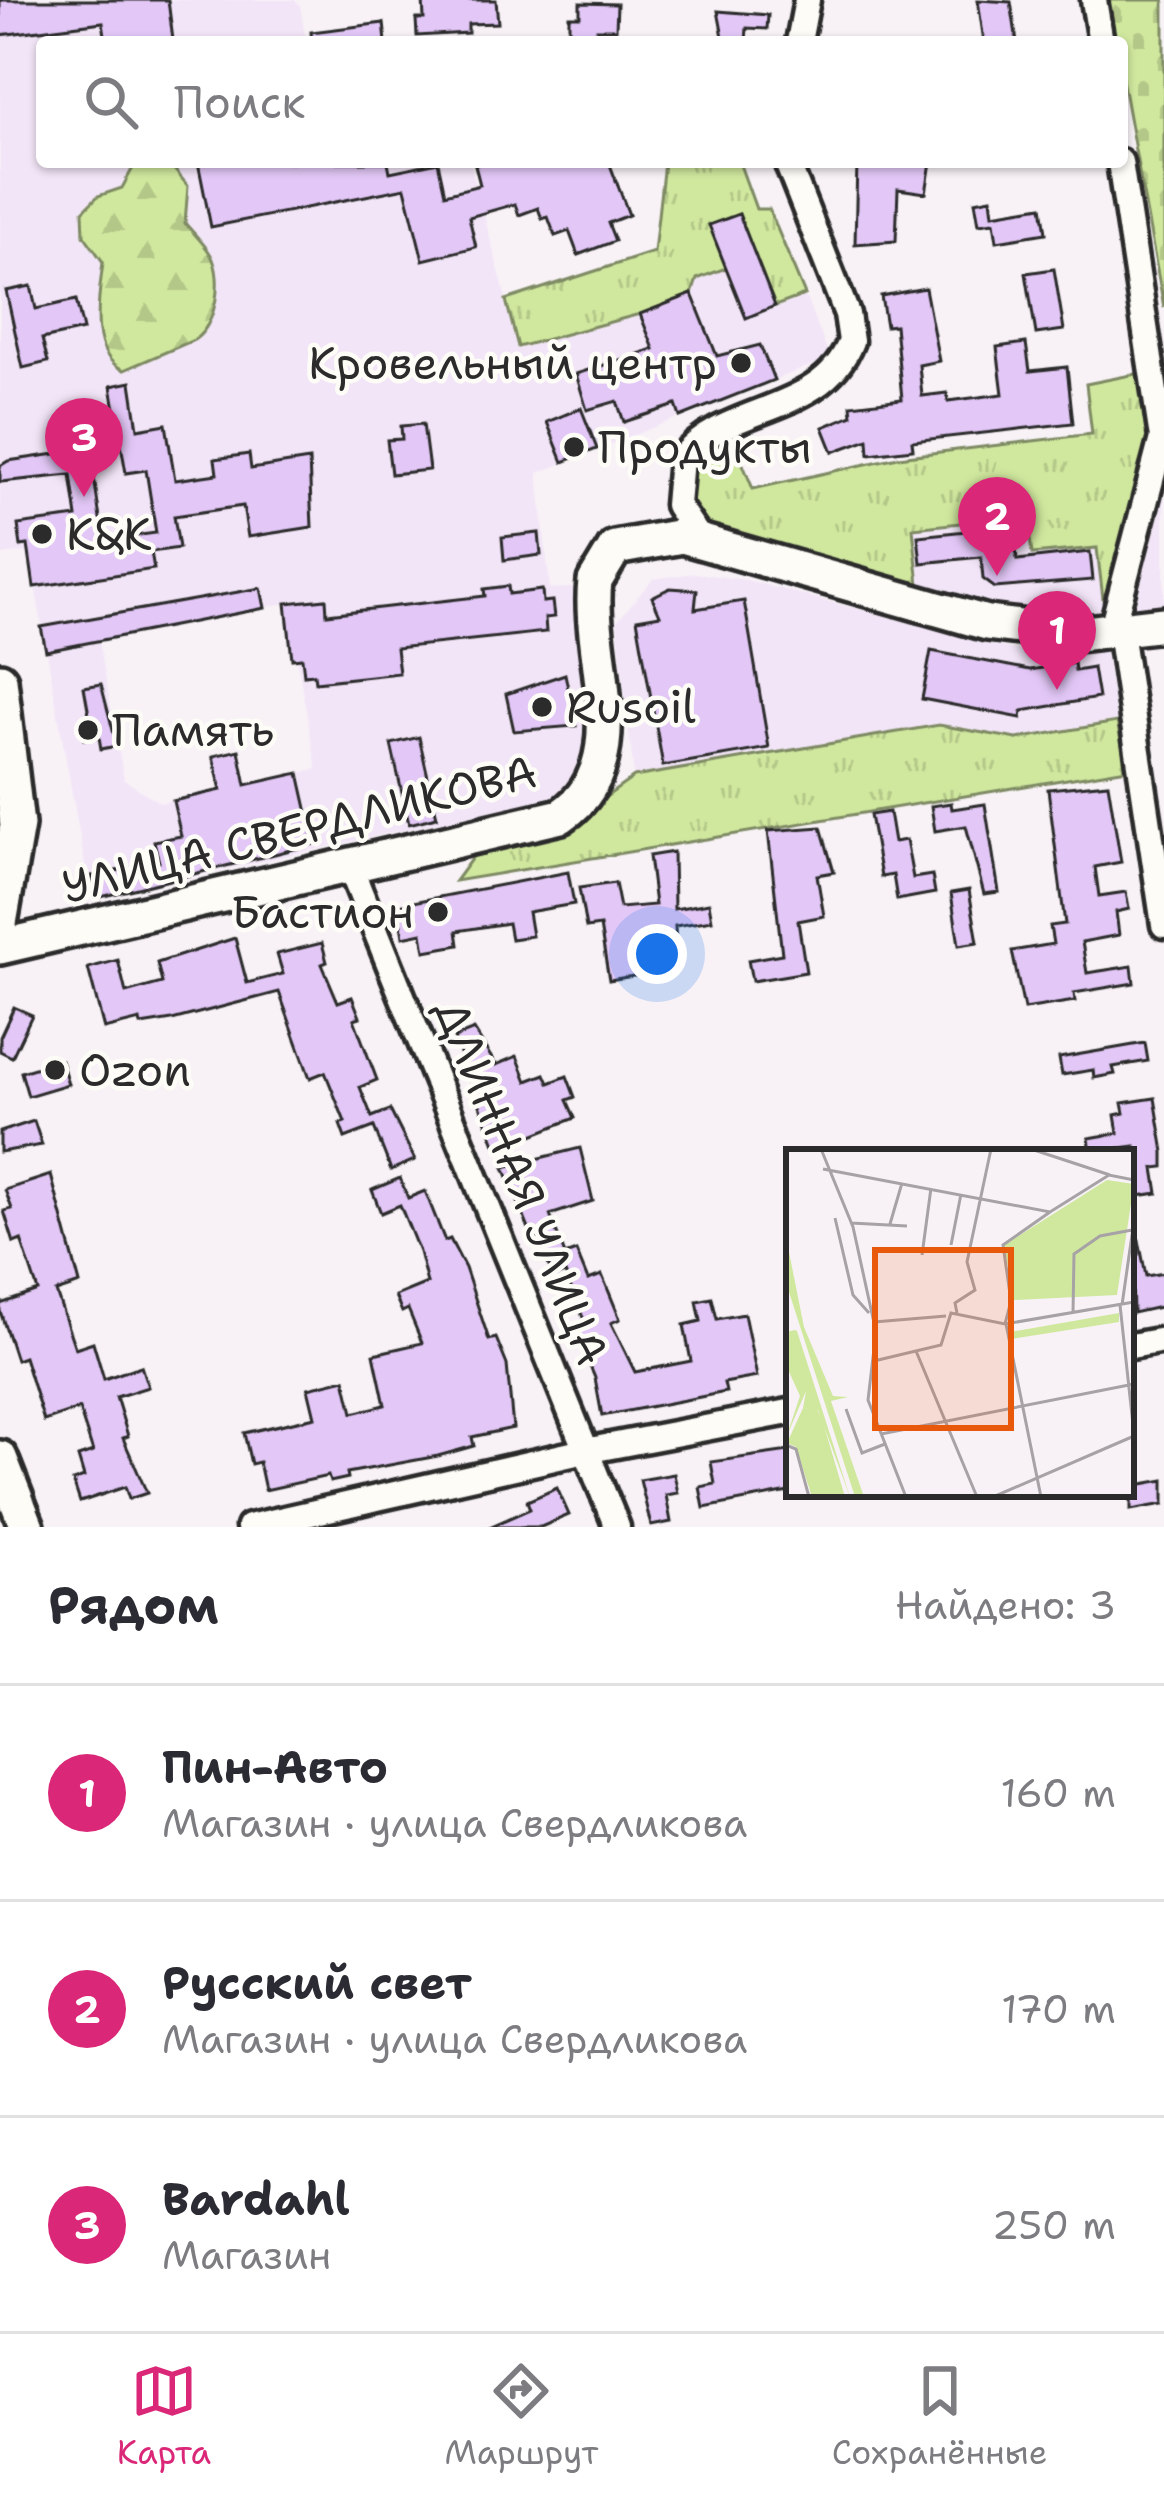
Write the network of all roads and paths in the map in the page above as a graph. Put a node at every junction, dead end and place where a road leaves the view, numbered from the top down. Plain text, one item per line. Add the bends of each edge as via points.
1 (807, 0) edge
2 (1094, 0) edge
3 (800, 36) edge
4 (1099, 36) edge
5 (789, 168) edge
6 (1121, 168) edge
7 (700, 538) junction
8 (1164, 624) edge
9 (1115, 632) junction
10 (0, 680) edge
11 (350, 867) junction
12 (0, 923) edge
13 (1164, 925) edge
14 (0, 947) edge
15 (1164, 1340) edge
16 (1134, 1345) edge
17 (786, 1413) edge
18 (585, 1451) junction
19 (0, 1458) edge
20 (27, 1527) edge
21 (249, 1527) edge
22 (617, 1527) edge

1 - 3 street
2 - 4 street
5 - 7 street via 851,340 821,382 681,459 677,505
6 - 9 street via 1162,447
7 - 9 street, УЛИЦА СВЕРДЛИКОВА via 966,618
7 - 11 street, УЛИЦА СВЕРДЛИКОВА via 632,542 600,565 593,593 604,740 576,804 532,826
8 - 9 street, УЛИЦА СВЕРДЛИКОВА
9 - 13 street
10 - 12 street via 17,825
11 - 14 street, УЛИЦА СВЕРДЛИКОВА
11 - 18 street, ДЛИННАЯ УЛИЦА
15 - 16 street
17 - 18 street
18 - 21 street
18 - 22 street, ДЛИННАЯ УЛИЦА
19 - 20 street

